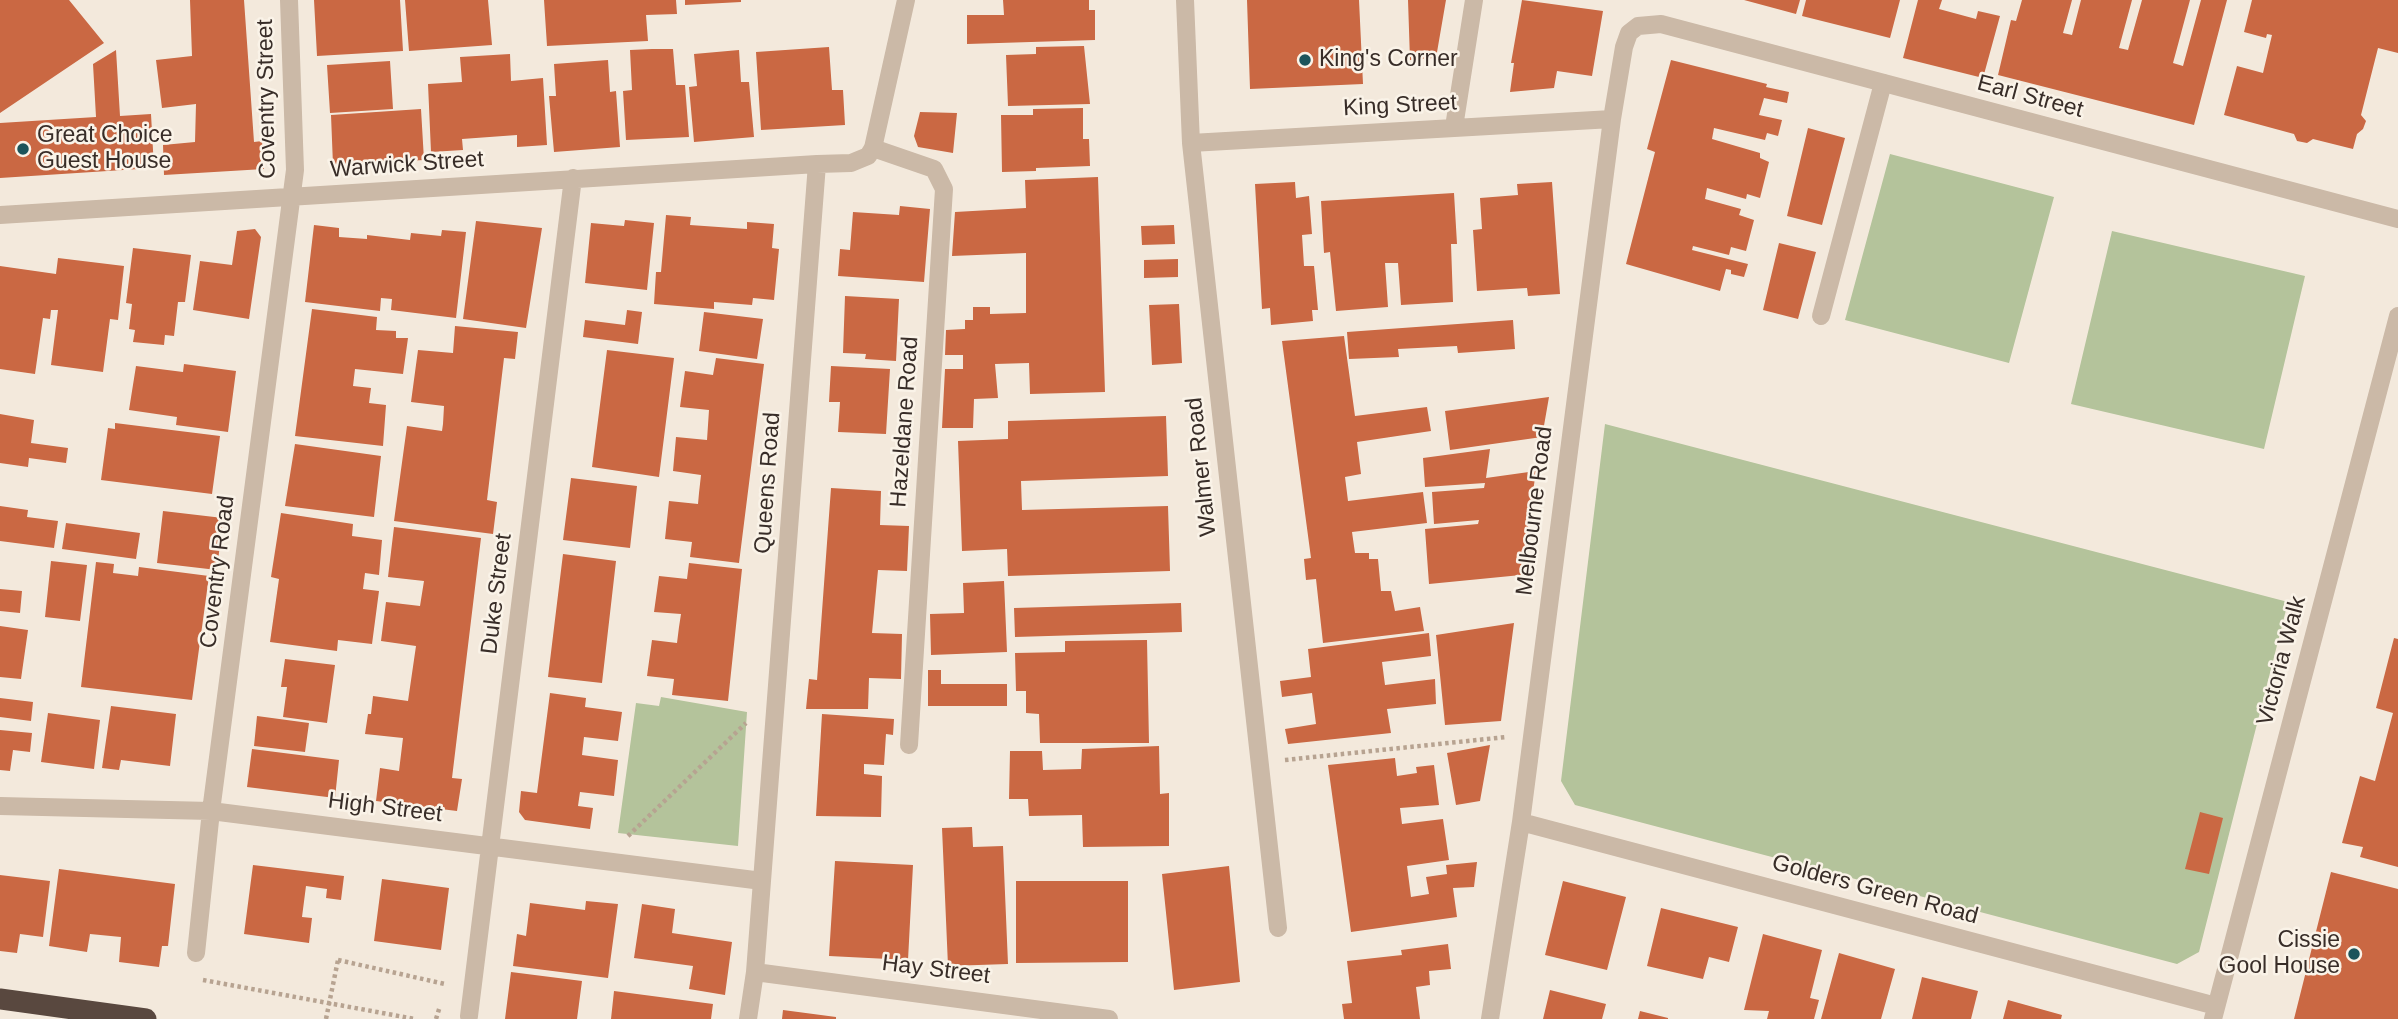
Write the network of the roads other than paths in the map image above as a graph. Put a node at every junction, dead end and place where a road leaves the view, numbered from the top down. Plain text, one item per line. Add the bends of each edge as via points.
1 (289, 0) edge
2 (906, 0) edge
3 (1185, 0) edge
4 (1474, 0) edge
5 (1649, 23) joint
6 (1883, 83) junction
7 (1612, 119) junction
8 (1454, 127) junction
9 (1191, 143) junction
10 (873, 148) junction
11 (817, 164) junction
12 (573, 178) junction
13 (292, 197) junction
14 (0, 215) edge
15 (2398, 219) edge
16 (1821, 316) dead end
17 (2398, 316) edge
18 (909, 745) dead end
19 (0, 806) edge
20 (211, 811) junction
21 (1521, 822) junction
22 (489, 846) junction
23 (762, 881) junction
24 (1278, 928) dead end
25 (196, 953) dead end
26 (755, 972) junction
27 (0, 999) edge
28 (1032, 1013) edge
29 (2214, 1013) edge
30 (469, 1016) dead end
31 (145, 1019) edge
32 (748, 1019) edge
33 (1109, 1019) edge
34 (1490, 1019) edge

1 - 13 street, Coventry Street
2 - 10 street
3 - 9 street, Walmer Road
4 - 8 street
5 - 6 street, Earl Street
5 - 7 street, Melbourne Road via 1629,33 1623,47
6 - 15 street, Earl Street
6 - 16 street
7 - 8 street, King Street
7 - 21 street, Melbourne Road
8 - 9 street, King Street
9 - 24 street, Walmer Road
10 - 11 street via 868,156 851,163
10 - 18 street, Hazeldane Road via 934,169 944,189
11 - 12 street, Warwick Street
11 - 23 street, Queens Road
12 - 13 street, Warwick Street
12 - 22 street, Duke Street
13 - 14 street, Warwick Street
13 - 20 street, Coventry Road
17 - 29 street, Victoria Walk
19 - 20 street, High Street
20 - 22 street, High Street
20 - 25 street, Coventry Road
21 - 29 street, Golders Green Road
21 - 34 street, Melbourne Road
22 - 23 street, High Street
22 - 30 street, Duke Street
23 - 26 street, Queens Road
26 - 28 street, Hay Street
26 - 32 street, Queens Road
27 - 31 highway
28 - 33 street, Hay Street

